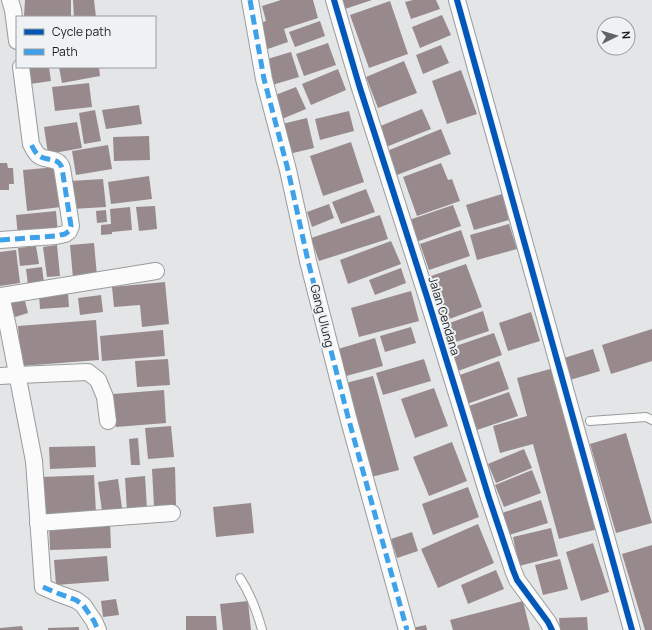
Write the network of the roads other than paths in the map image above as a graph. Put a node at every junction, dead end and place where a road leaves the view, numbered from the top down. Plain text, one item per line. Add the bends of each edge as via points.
1 (10, 0) edge
2 (250, 0) edge
3 (334, 0) edge
4 (457, 0) edge
5 (16, 33) edge
6 (21, 68) edge
7 (0, 240) edge
8 (156, 271) dead end
9 (0, 296) edge
10 (18, 374) junction
11 (0, 376) edge
12 (652, 420) edge
13 (108, 421) dead end
14 (590, 421) dead end
15 (172, 513) dead end
16 (38, 523) junction
17 (240, 578) dead end
18 (98, 630) edge
19 (262, 630) edge
20 (406, 630) edge
21 (552, 630) edge
22 (632, 630) edge

1 - 5 street
2 - 20 street, Gang Ulung via 264,79 308,261
3 - 21 street, Jalan Cendana via 488,498 517,580
4 - 22 street
6 - 7 street via 31,144 39,156 61,164 71,226 65,234 56,236
8 - 9 street
9 - 10 street
10 - 11 street
10 - 13 street via 88,372 98,380 105,397
10 - 16 street via 34,461
12 - 14 lane via 646,417
15 - 16 street
16 - 18 street via 43,587 83,605
17 - 19 lane via 248,590

